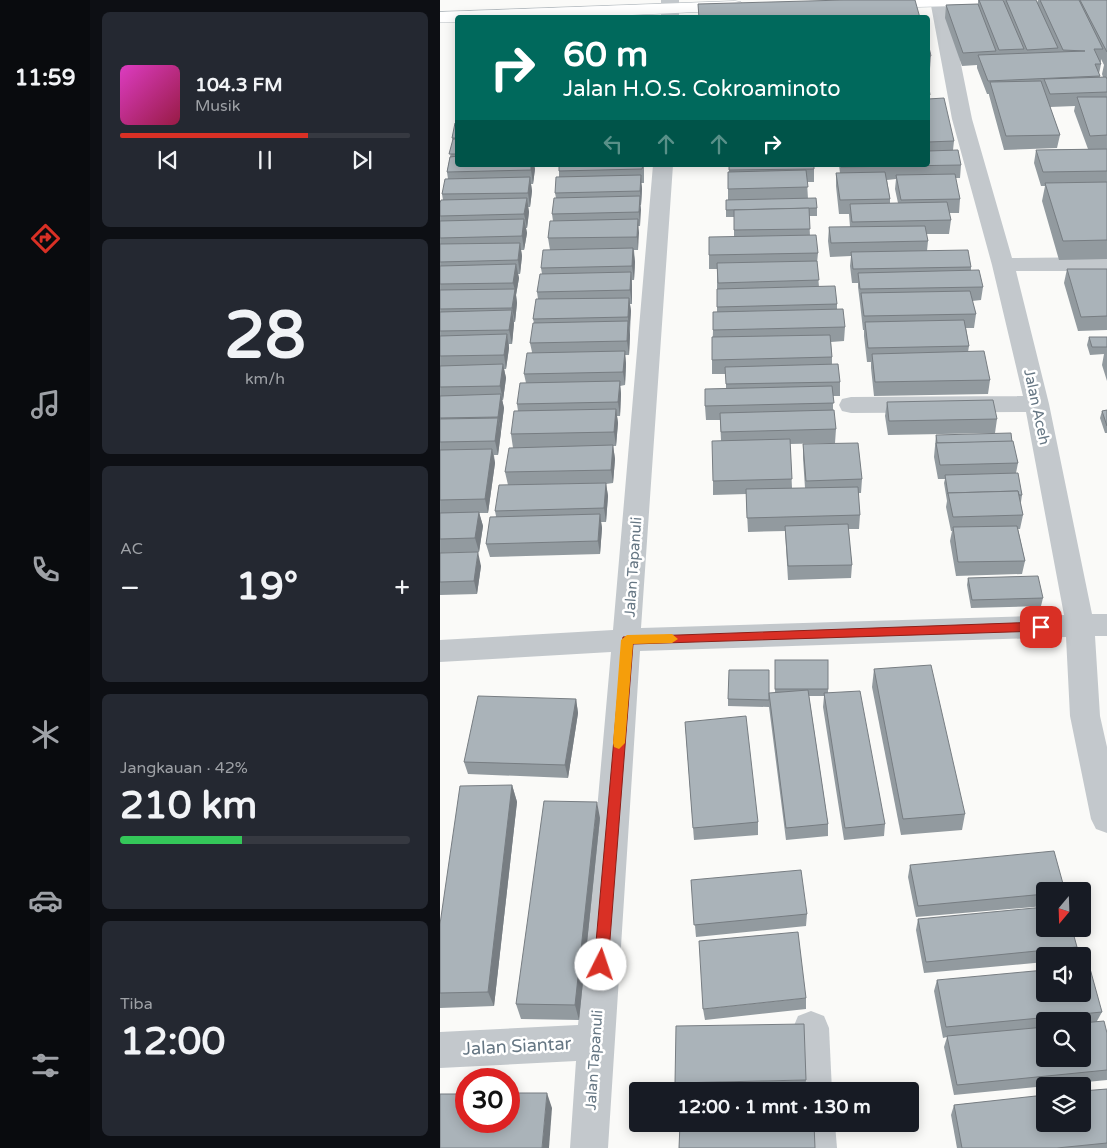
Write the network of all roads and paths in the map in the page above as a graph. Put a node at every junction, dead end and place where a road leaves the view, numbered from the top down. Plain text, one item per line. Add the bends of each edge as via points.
1 (994, 0) edge
2 (939, 1) edge
3 (860, 3) edge
4 (750, 6) edge
5 (670, 8) edge
6 (524, 15) edge
7 (455, 18) edge
8 (441, 19) edge
9 (662, 167) edge
10 (1003, 264) junction
11 (1107, 264) edge
12 (1037, 404) junction
13 (851, 405) dead end
14 (1094, 625) edge
15 (627, 640) junction
16 (440, 651) edge
17 (1107, 819) edge
18 (811, 1028) dead end
19 (595, 1042) junction
20 (440, 1050) edge
21 (814, 1082) edge
22 (817, 1132) edge
23 (589, 1148) edge
24 (818, 1148) edge

1 - 2 street
2 - 3 street
2 - 10 street, Jalan Aceh via 962,119
4 - 5 street
5 - 6 street
7 - 8 street
9 - 15 street, Jalan Tapanuli
10 - 11 street
10 - 12 street, Jalan Aceh
12 - 13 street
12 - 14 street, Jalan Aceh
14 - 15 street
14 - 17 street, Jalan Aceh via 1085,716
15 - 16 street
15 - 19 street, Jalan Tapanuli
18 - 21 street
19 - 20 street, Jalan Siantar
19 - 23 street, Jalan Tapanuli
22 - 24 street

